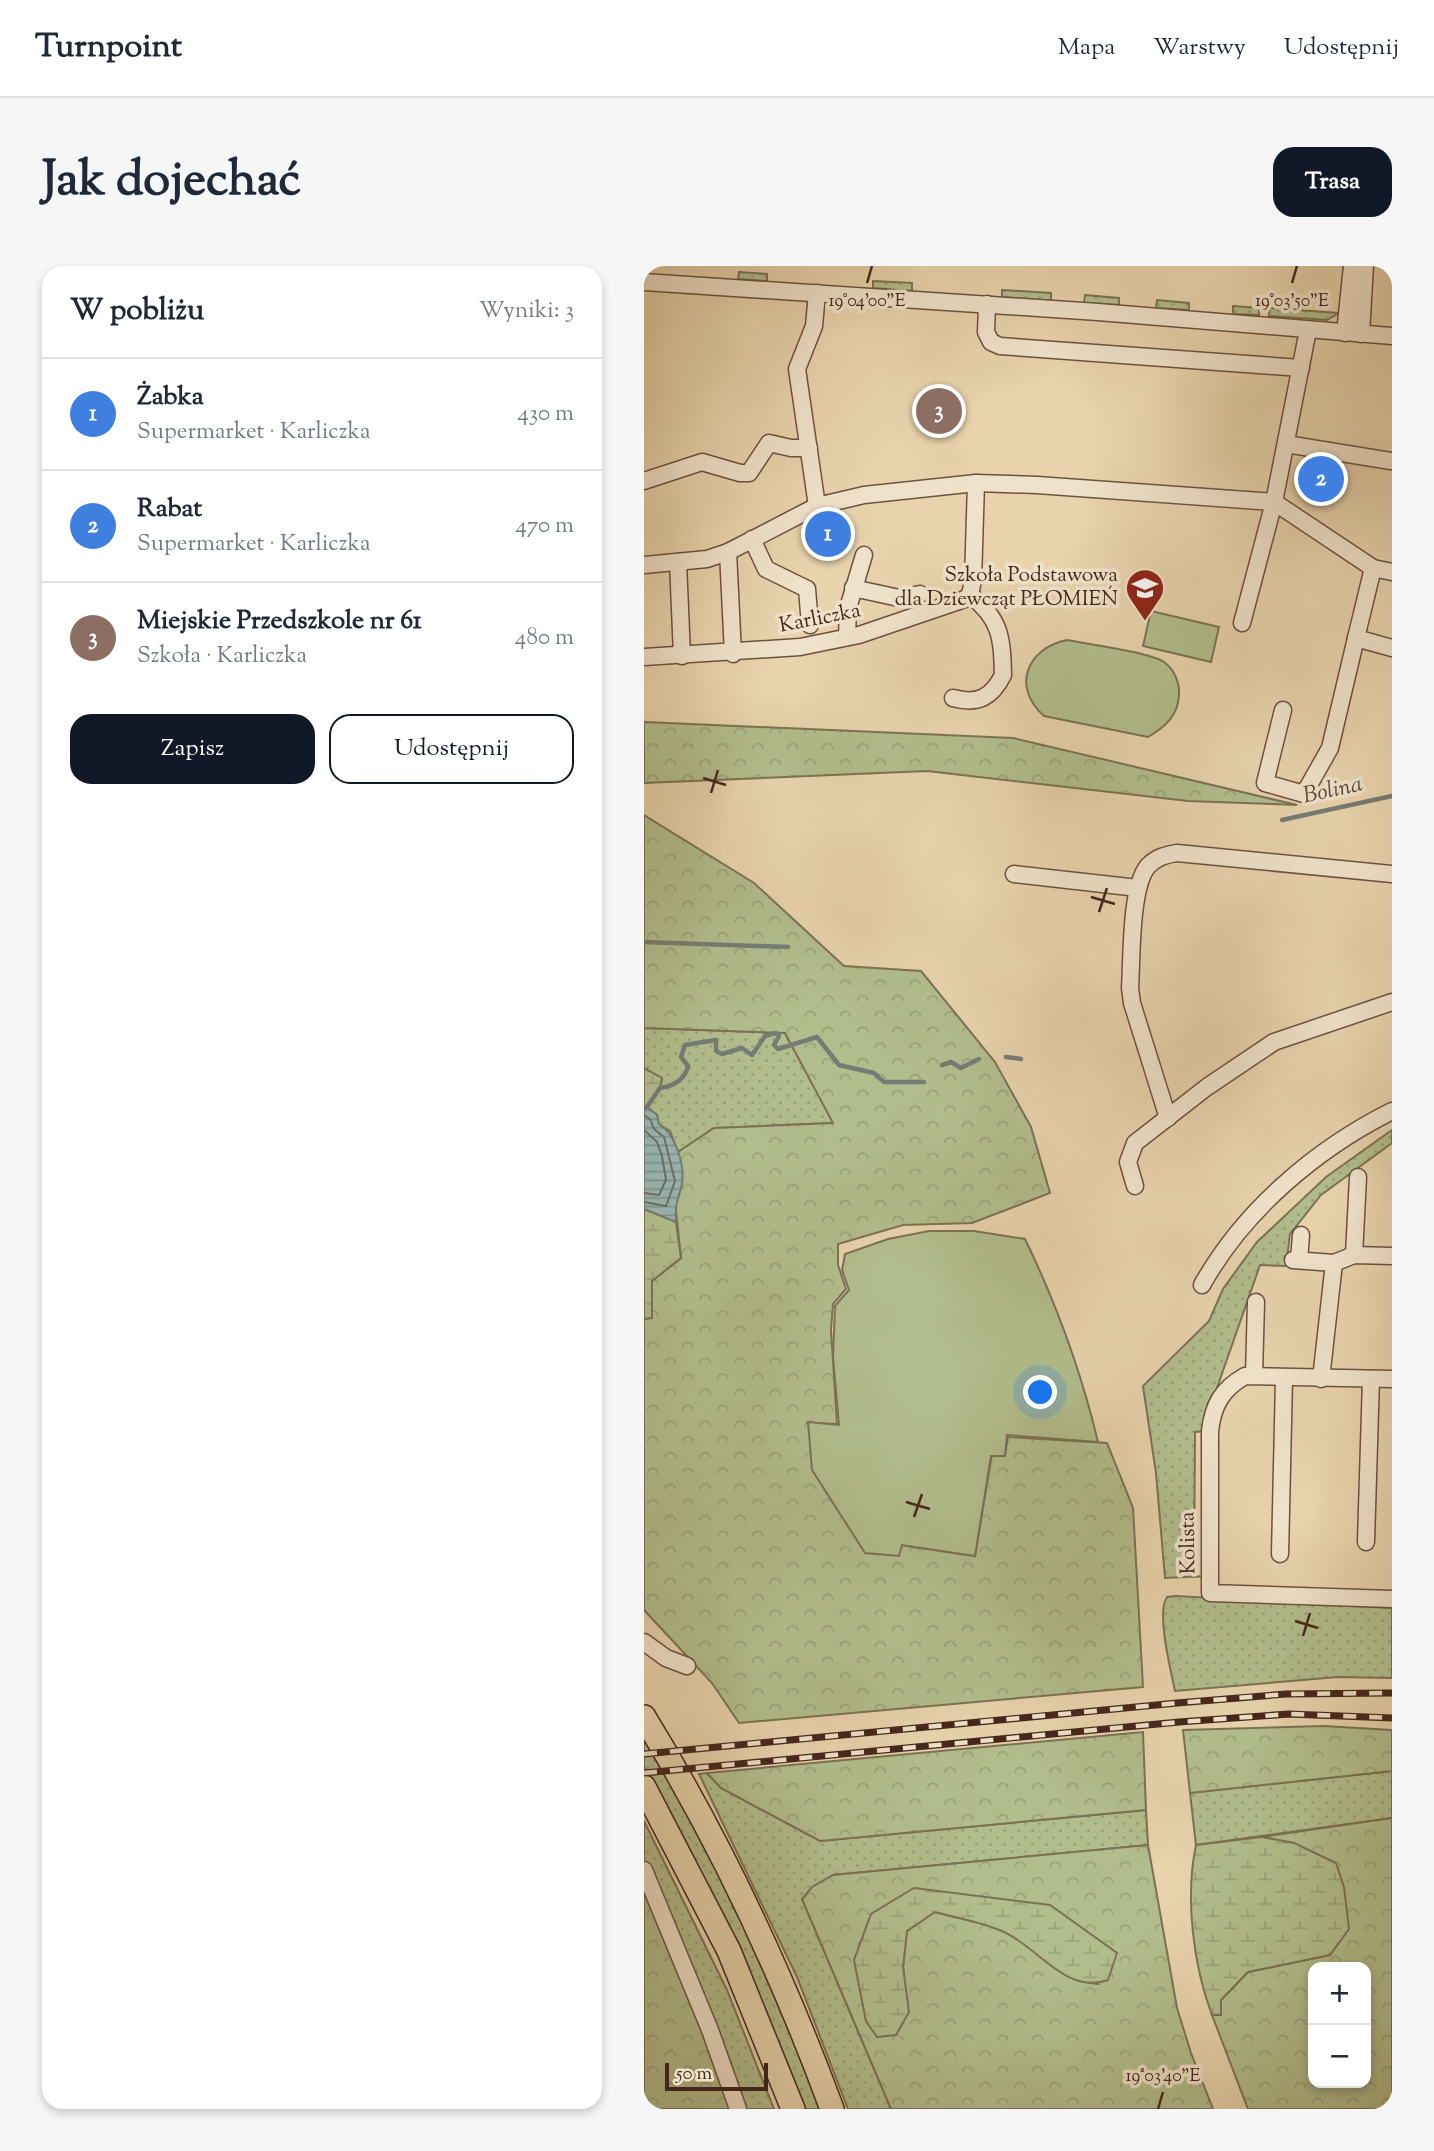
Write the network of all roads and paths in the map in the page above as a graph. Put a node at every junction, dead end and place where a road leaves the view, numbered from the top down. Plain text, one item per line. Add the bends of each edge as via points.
1 (1352, 266) edge
2 (1366, 266) edge
3 (644, 282) edge
4 (817, 293) junction
5 (988, 304) junction
6 (1308, 330) junction
7 (1353, 334) junction
8 (1392, 337) edge
9 (1301, 368) junction
10 (1286, 444) junction
11 (808, 448) junction
12 (1391, 461) edge
13 (644, 481) edge
14 (976, 484) junction
15 (1274, 502) junction
16 (817, 506) junction
17 (752, 539) junction
18 (728, 552) junction
19 (864, 555) dead end
20 (678, 562) junction
21 (644, 565) edge
22 (1373, 568) junction
23 (1392, 572) edge
24 (853, 588) junction
25 (920, 594) dead end
26 (970, 595) junction
27 (1242, 623) dead end
28 (810, 625) dead end
29 (847, 637) junction
30 (1356, 638) junction
31 (1392, 648) edge
32 (733, 654) junction
33 (682, 656) junction
34 (644, 657) edge
35 (953, 698) dead end
36 (1283, 709) dead end
37 (1014, 874) dead end
38 (1392, 874) edge
39 (1138, 888) junction
40 (1392, 1002) edge
41 (1392, 1111) edge
42 (1168, 1118) junction
43 (1359, 1177) dead end
44 (1135, 1186) dead end
45 (1301, 1235) dead end
46 (1354, 1255) junction
47 (1392, 1256) edge
48 (1334, 1262) junction
49 (1202, 1285) dead end
50 (1256, 1302) dead end
51 (1254, 1375) junction
52 (1284, 1379) junction
53 (1321, 1379) junction
54 (1371, 1379) junction
55 (1392, 1380) edge
56 (1366, 1542) dead end
57 (1280, 1554) dead end
58 (1392, 1599) edge
59 (644, 1642) edge
60 (687, 1666) dead end
61 (644, 1717) edge
62 (644, 1787) edge
63 (644, 1870) edge
64 (738, 2109) edge
65 (793, 2109) edge
66 (832, 2109) edge

1 - 7 street
2 - 7 street
3 - 4 street
4 - 5 street
4 - 11 street via 814,326 797,369
5 - 6 street
5 - 9 street via 986,332 990,342 1000,346
6 - 7 street
6 - 9 street
7 - 8 street
9 - 10 street
10 - 12 street
10 - 15 street
11 - 13 street via 765,444 750,473 702,462
11 - 16 street
14 - 15 street
14 - 16 street via 864,495
14 - 26 street
15 - 22 street
15 - 27 street
16 - 17 street
17 - 18 street
17 - 28 street via 766,569 807,589
18 - 20 street
18 - 32 street
19 - 24 street
20 - 21 street
20 - 33 street
22 - 23 street
22 - 30 street
24 - 25 street via 899,598
24 - 29 street
26 - 29 street, Karliczka
26 - 35 street via 993,615 1003,675 989,696 976,701
29 - 32 street, Karliczka
30 - 31 street
30 - 36 street via 1330,748 1304,794 1265,783
32 - 33 street, Karliczka
33 - 34 street, Karliczka
37 - 39 street
38 - 39 street via 1177,853 1160,856 1146,868
39 - 42 street via 1131,996
40 - 42 street via 1274,1042
41 - 49 street via 1286,1181
42 - 44 street via 1135,1143 1128,1162
43 - 46 street
45 - 48 street via 1296,1260
46 - 47 street
46 - 48 street
48 - 53 street
50 - 51 street
51 - 52 street
51 - 58 street, Kolista via 1231,1384 1214,1405 1210,1593
52 - 53 street
52 - 57 street
53 - 54 street
54 - 55 street
54 - 56 street
59 - 60 street
61 - 66 highway via 692,1795 737,1882 789,1996
62 - 65 highway via 729,1951
63 - 64 street

